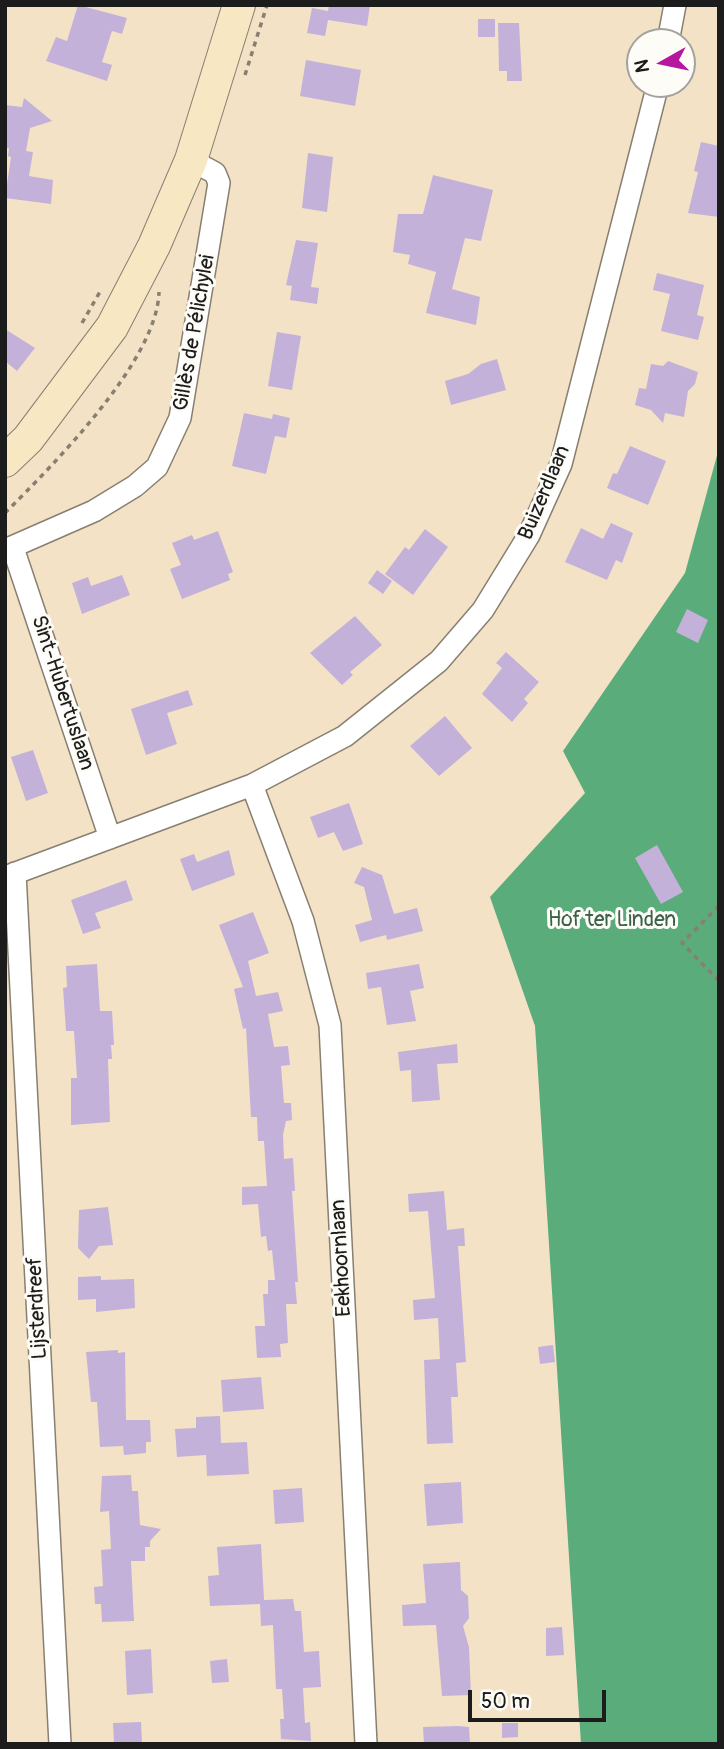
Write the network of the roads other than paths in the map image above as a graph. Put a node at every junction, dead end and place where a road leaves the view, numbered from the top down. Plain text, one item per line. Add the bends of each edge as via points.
1 (239, 5) edge
2 (675, 5) edge
3 (671, 28) edge
4 (654, 98) edge
5 (191, 160) junction
6 (5, 461) edge
7 (9, 549) edge
8 (252, 785) junction
9 (110, 838) junction
10 (10, 875) edge
11 (60, 1744) edge
12 (366, 1744) edge

1 - 5 main road
2 - 3 street
4 - 8 street, Buizerdlaan via 561,464 529,535 483,610 439,661 345,736
5 - 6 main road via 112,327 28,439
5 - 7 street, Gillès de Pélichylei via 215,173 219,183 180,418 157,467 135,486 94,511
7 - 9 street, Sint-Hubertuslaan
8 - 9 street
8 - 12 street, Eekhoornlaan via 310,944 330,1025
9 - 10 street
10 - 11 street, Lijsterdreef

